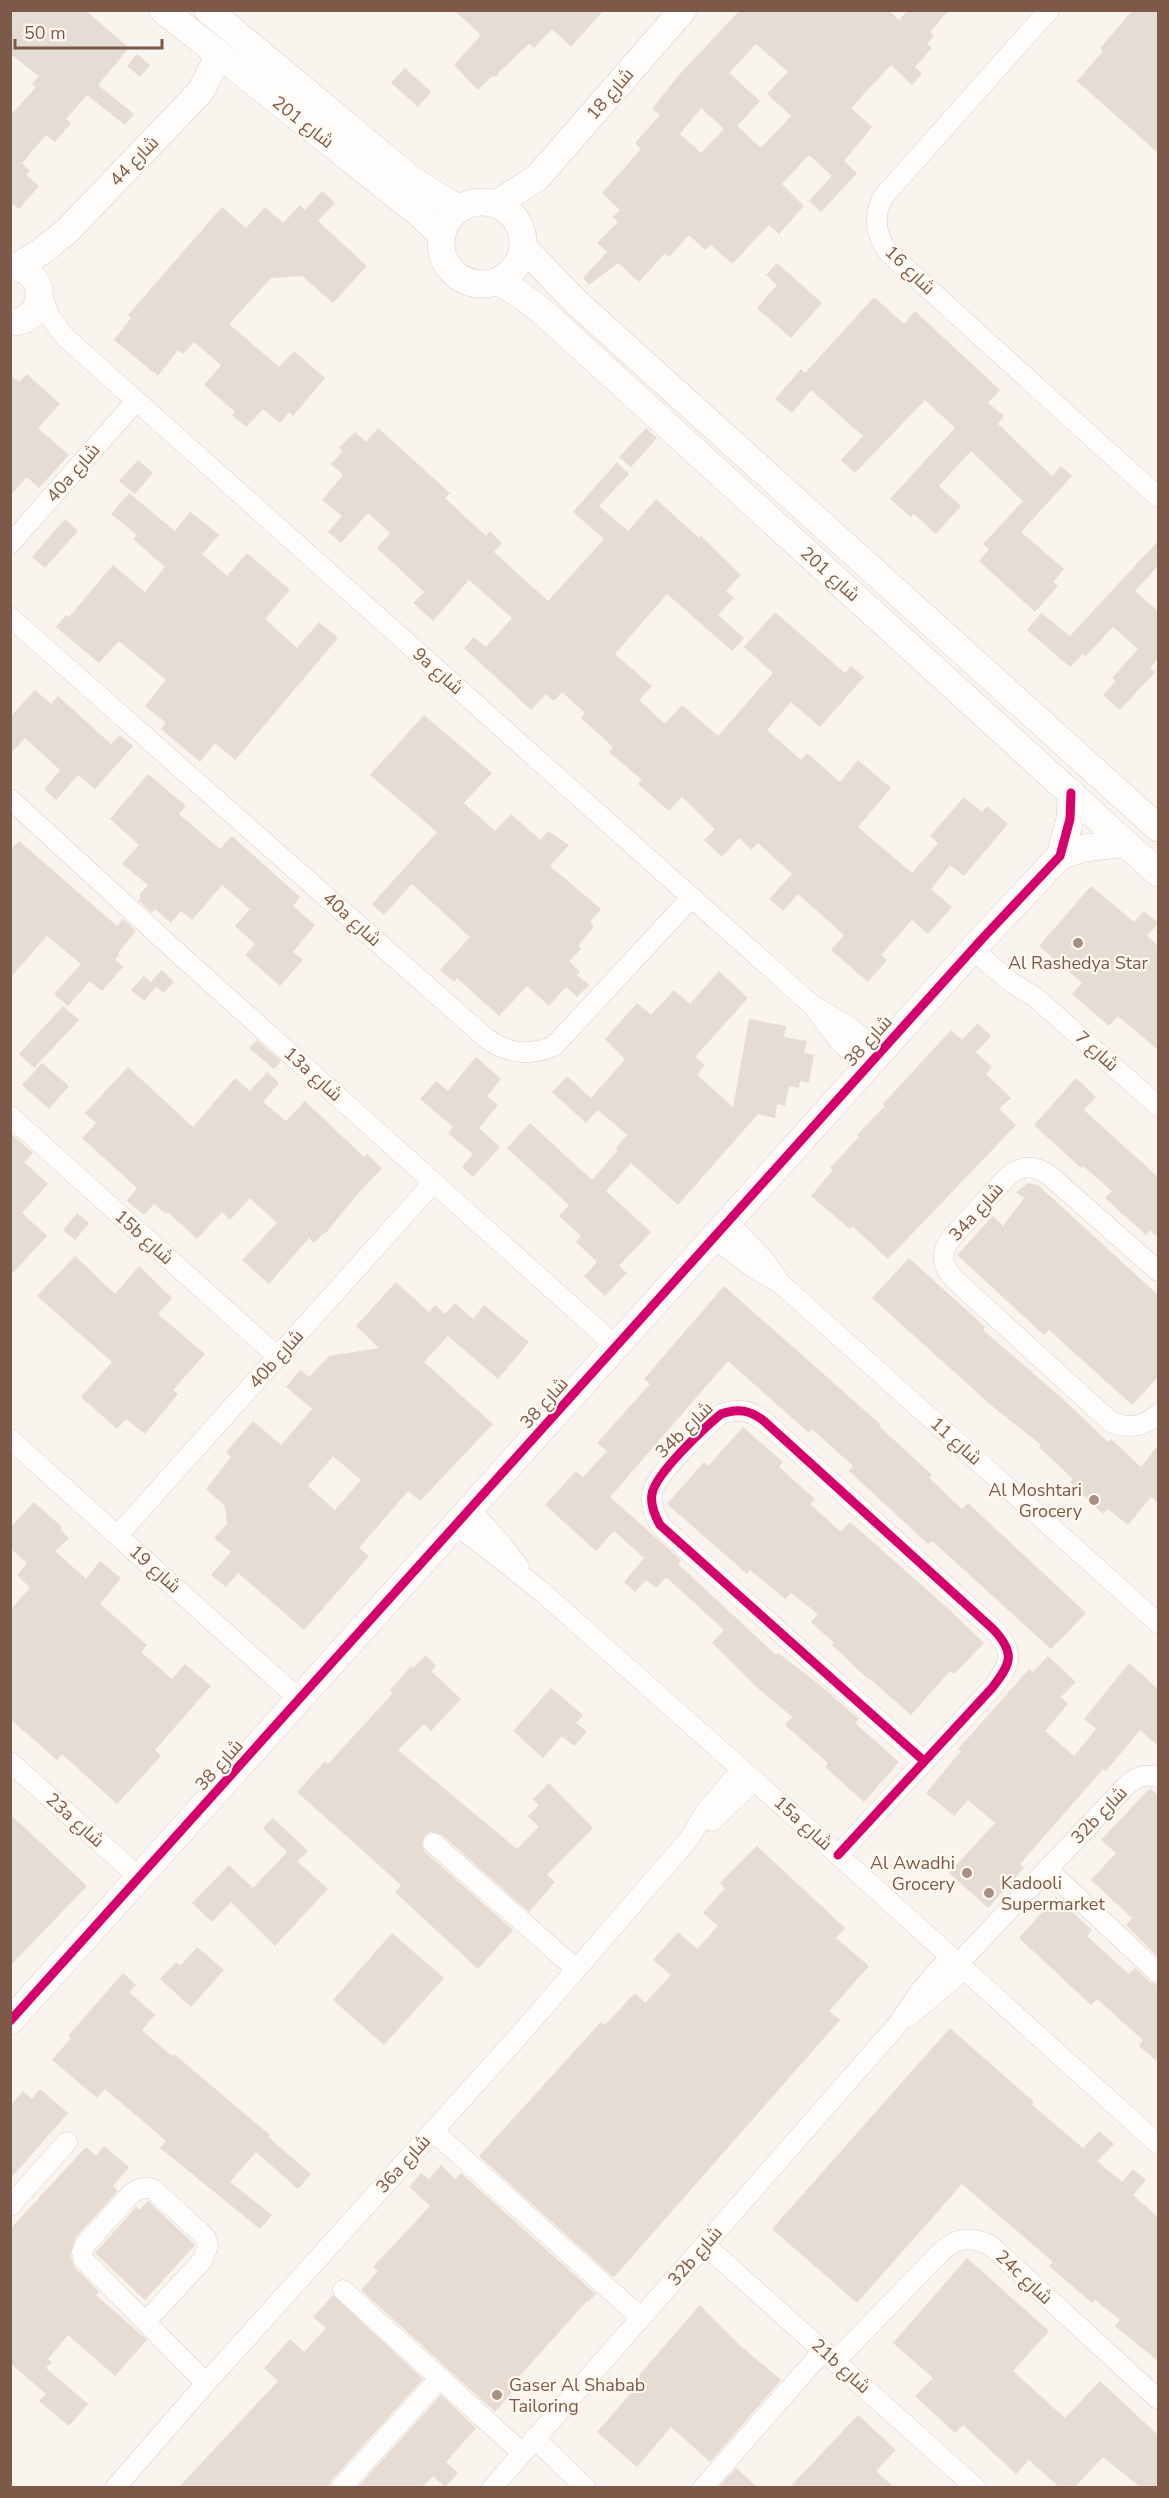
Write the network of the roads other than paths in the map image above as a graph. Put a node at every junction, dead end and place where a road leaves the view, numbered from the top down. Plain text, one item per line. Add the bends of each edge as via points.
1 (163, 10) edge
2 (208, 10) edge
3 (682, 10) edge
4 (1050, 10) edge
5 (219, 56) junction
6 (240, 72) junction
7 (201, 91) junction
8 (537, 178) junction
9 (496, 204) junction
10 (459, 209) junction
11 (66, 232) junction
12 (442, 235) junction
13 (521, 237) junction
14 (12, 267) edge
15 (497, 281) junction
16 (40, 290) junction
17 (12, 322) edge
18 (64, 337) junction
19 (136, 401) junction
20 (1158, 497) edge
21 (10, 544) edge
22 (10, 617) edge
23 (1071, 793) junction
24 (10, 799) edge
25 (1158, 828) edge
26 (1126, 843) junction
27 (1060, 856) junction
28 (1158, 873) edge
29 (692, 897) junction
30 (977, 945) junction
31 (874, 1060) junction
32 (1158, 1106) edge
33 (10, 1116) edge
34 (433, 1182) junction
35 (721, 1230) junction
36 (1158, 1271) edge
37 (617, 1347) junction
38 (278, 1357) junction
39 (1158, 1414) edge
40 (10, 1439) edge
41 (464, 1517) junction
42 (118, 1535) junction
43 (1158, 1623) edge
44 (300, 1700) junction
45 (924, 1761) junction
46 (10, 1762) edge
47 (748, 1774) junction
48 (1158, 1777) edge
49 (433, 1843) dead end
50 (838, 1855) junction
51 (1047, 1869) junction
52 (140, 1878) junction
53 (957, 1964) junction
54 (576, 1970) junction
55 (1158, 1973) edge
56 (10, 2021) edge
57 (433, 2131) junction
58 (67, 2142) dead end
59 (1158, 2144) edge
60 (10, 2206) edge
61 (705, 2245) junction
62 (343, 2289) dead end
63 (640, 2317) junction
64 (146, 2321) junction
65 (829, 2356) junction
66 (440, 2378) junction
67 (206, 2383) junction
68 (1158, 2399) edge
69 (528, 2446) junction
70 (115, 2487) edge
71 (341, 2487) edge
72 (492, 2487) edge
73 (586, 2487) edge
74 (703, 2487) edge
75 (976, 2487) edge

1 - 5 street, شارع 201
2 - 10 street, شارع 201 via 411,179
3 - 8 street, شارع 18
4 - 20 street, شارع 16 via 883,196 877,214 878,235 889,254
5 - 6 street, شارع 201
5 - 7 street, شارع 44
6 - 7 street, شارع 44
6 - 12 street, شارع 201
7 - 11 street, شارع 44
8 - 9 street, شارع 18
8 - 13 street, شارع 18 via 526,202
9 - 10 street via 477,202
9 - 13 street via 510,213
10 - 12 street
11 - 14 street, شارع 44
11 - 16 street, شارع 44
12 - 15 street via 443,254 453,271 468,281
13 - 15 street via 517,263
13 - 25 street, شارع 201 via 576,302
14 - 16 street via 28,271
15 - 23 street, شارع 201 via 544,313
16 - 17 street, شارع 44 via 33,314
16 - 18 street, 9a شارع via 50,317
17 - 18 street, 9a شارع
18 - 19 street, 9a شارع
19 - 21 street, 40a شارع
19 - 29 street, 9a شارع
22 - 29 street, 40a شارع via 487,1039 507,1050 530,1053 554,1046
23 - 26 street, شارع 201
23 - 27 street, شارع 38
24 - 34 street, 13a شارع
26 - 27 street via 1085,848
26 - 28 street, شارع 201
27 - 30 street, شارع 38
29 - 31 street, 9a شارع via 812,1005 831,1032
30 - 31 street, شارع 38
30 - 32 street, شارع 7 via 1020,977 1035,997
31 - 35 street, شارع 38
33 - 38 street, 15b شارع
34 - 37 street, 13a شارع
34 - 38 street, 40b شارع
35 - 37 street, شارع 38
35 - 43 street, شارع 11 via 765,1261 780,1283
36 - 39 street, 34a شارع via 1049,1175 1028,1167 1008,1176 952,1237 942,1259 954,1279 1112,1422 1135,1427
37 - 41 street, شارع 38
38 - 42 street, 40b شارع
40 - 42 street, شارع 19
41 - 44 street, شارع 38
41 - 47 street, 15a شارع via 502,1545 525,1578
42 - 44 street, شارع 19
44 - 52 street, شارع 38
45 - 45 street, 34b شارع via 1004,1672 1010,1658 1005,1642 755,1414 745,1410 721,1414 657,1480 651,1495 652,1510 660,1525
45 - 50 street, 34b شارع
46 - 52 street, 23a شارع
47 - 50 street, 15a شارع
47 - 54 street, 36a شارع via 713,1821 689,1839
48 - 51 street, 32b شارع via 1135,1778
49 - 54 street
50 - 53 street, 15a شارع
51 - 53 street, 32b شارع
51 - 55 street
52 - 56 street, شارع 38
53 - 59 street, 15a شارع
53 - 61 street, 32b شارع via 924,2006 898,2024
54 - 57 street, 36a شارع
57 - 63 street
57 - 67 street, 36a شارع
58 - 60 street
61 - 63 street, 32b شارع
61 - 65 street, 21b شارع
62 - 66 street
63 - 69 street, 32b شارع
64 - 64 street via 89,2266 82,2252 131,2194 145,2187 153,2189 200,2232 208,2246 202,2261
64 - 67 street
65 - 68 street, 24c شارع via 951,2243 966,2238 990,2245
65 - 74 street, 24c شارع
65 - 75 street, 21b شارع
66 - 69 street
66 - 71 street
67 - 70 street, 36a شارع
69 - 72 street, 32b شارع
69 - 73 street

